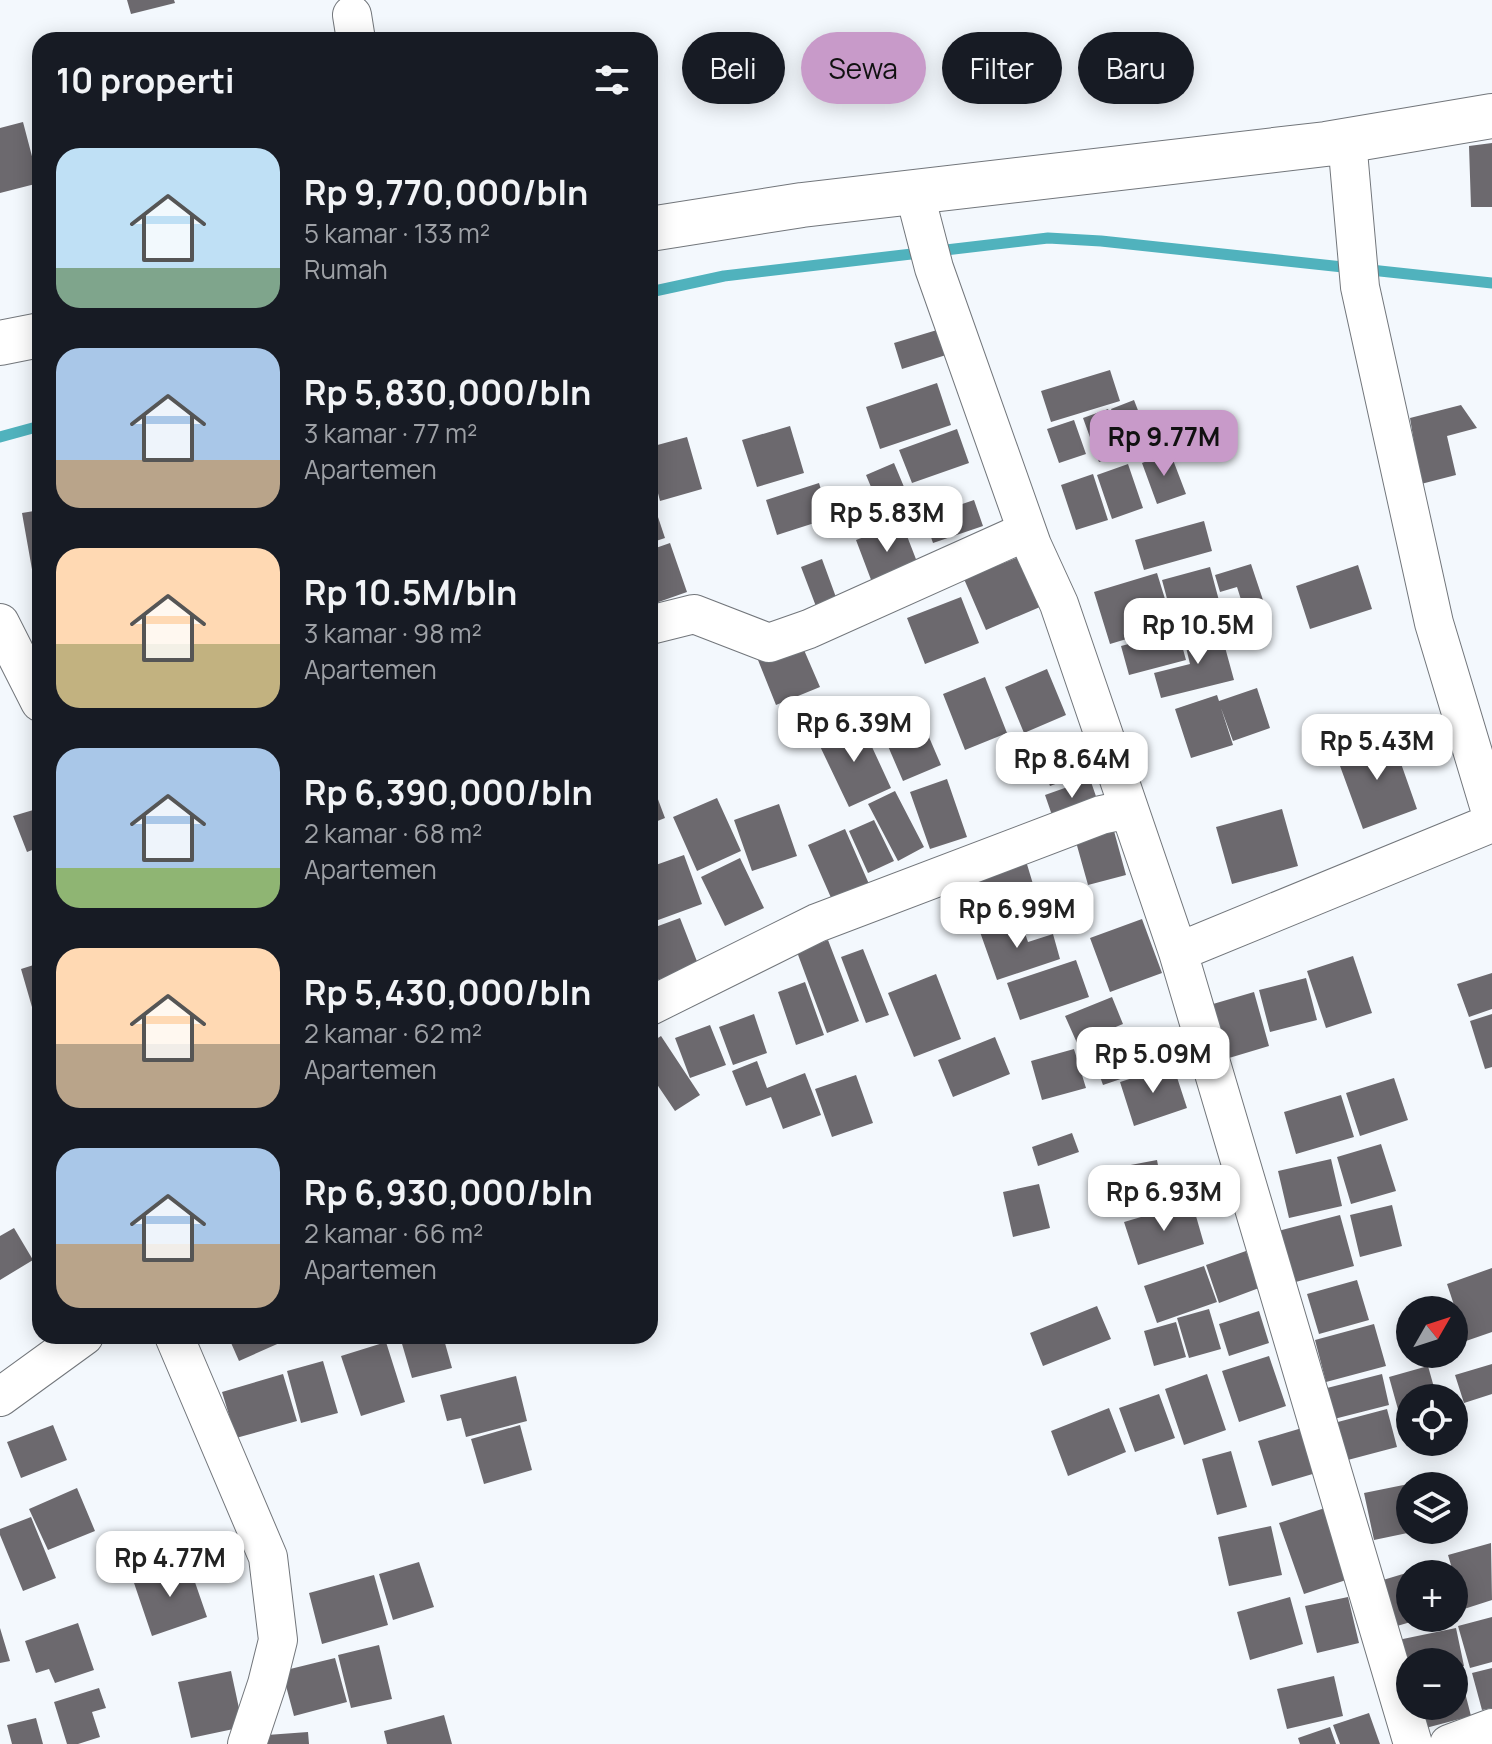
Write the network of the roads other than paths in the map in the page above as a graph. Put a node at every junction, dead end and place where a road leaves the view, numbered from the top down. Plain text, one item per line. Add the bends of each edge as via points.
1 (1492, 116) edge
2 (1347, 140) junction
3 (917, 205) junction
4 (658, 228) edge
5 (32, 337) edge
6 (0, 343) edge
7 (1027, 531) junction
8 (0, 623) edge
9 (658, 623) edge
10 (32, 686) edge
11 (1129, 809) junction
12 (1492, 816) edge
13 (1492, 823) edge
14 (1178, 952) junction
15 (658, 1002) edge
16 (73, 1344) edge
17 (177, 1344) edge
18 (0, 1397) edge
19 (1492, 1728) edge
20 (241, 1742) edge
21 (1413, 1744) edge
22 (1449, 1744) edge

1 - 2 main road
2 - 3 main road
2 - 12 street via 1360,287 1434,623
3 - 4 main road via 802,205
3 - 7 street via 934,268
5 - 6 main road
7 - 9 street via 769,643 694,614
7 - 11 street via 1059,604
8 - 10 street
11 - 14 street
11 - 15 street via 817,923
13 - 14 street
14 - 21 street
16 - 18 street
17 - 20 street via 268,1557 278,1640 267,1684
19 - 22 street

